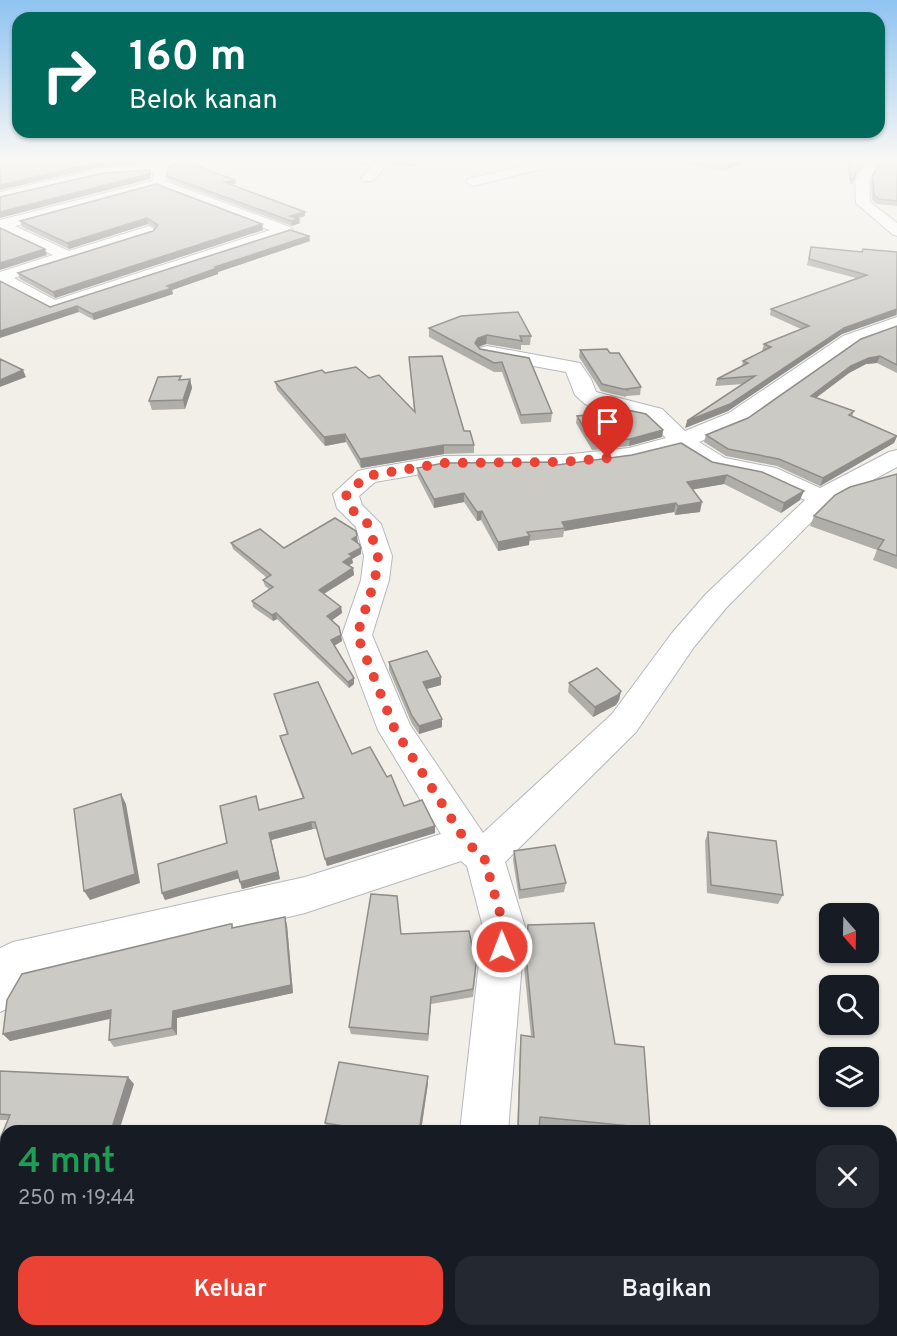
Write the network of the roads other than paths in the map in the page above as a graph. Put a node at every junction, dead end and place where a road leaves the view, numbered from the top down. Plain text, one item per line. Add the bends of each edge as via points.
1 (133, 224) edge
2 (273, 224) edge
3 (0, 225) edge
4 (187, 247) edge
5 (207, 255) junction
6 (67, 256) junction
7 (0, 277) edge
8 (897, 323) edge
9 (487, 352) edge
10 (682, 441) junction
11 (897, 457) edge
12 (821, 498) junction
13 (475, 850) junction
14 (0, 990) edge
15 (485, 1125) edge

1 - 6 street via 154,233
2 - 5 street via 285,230
3 - 6 street
4 - 5 street
5 - 7 street via 53,306
6 - 7 street
8 - 10 street via 850,340 736,418
9 - 10 street via 573,367 586,395 654,414
10 - 12 street via 718,464 767,473
10 - 13 street via 630,455 563,462 444,463 367,476 346,494 350,508 368,524 378,556 375,580 357,635 395,730
11 - 12 street
12 - 13 street via 716,601 624,723
13 - 14 street via 305,895 13,963
13 - 15 street via 504,927

